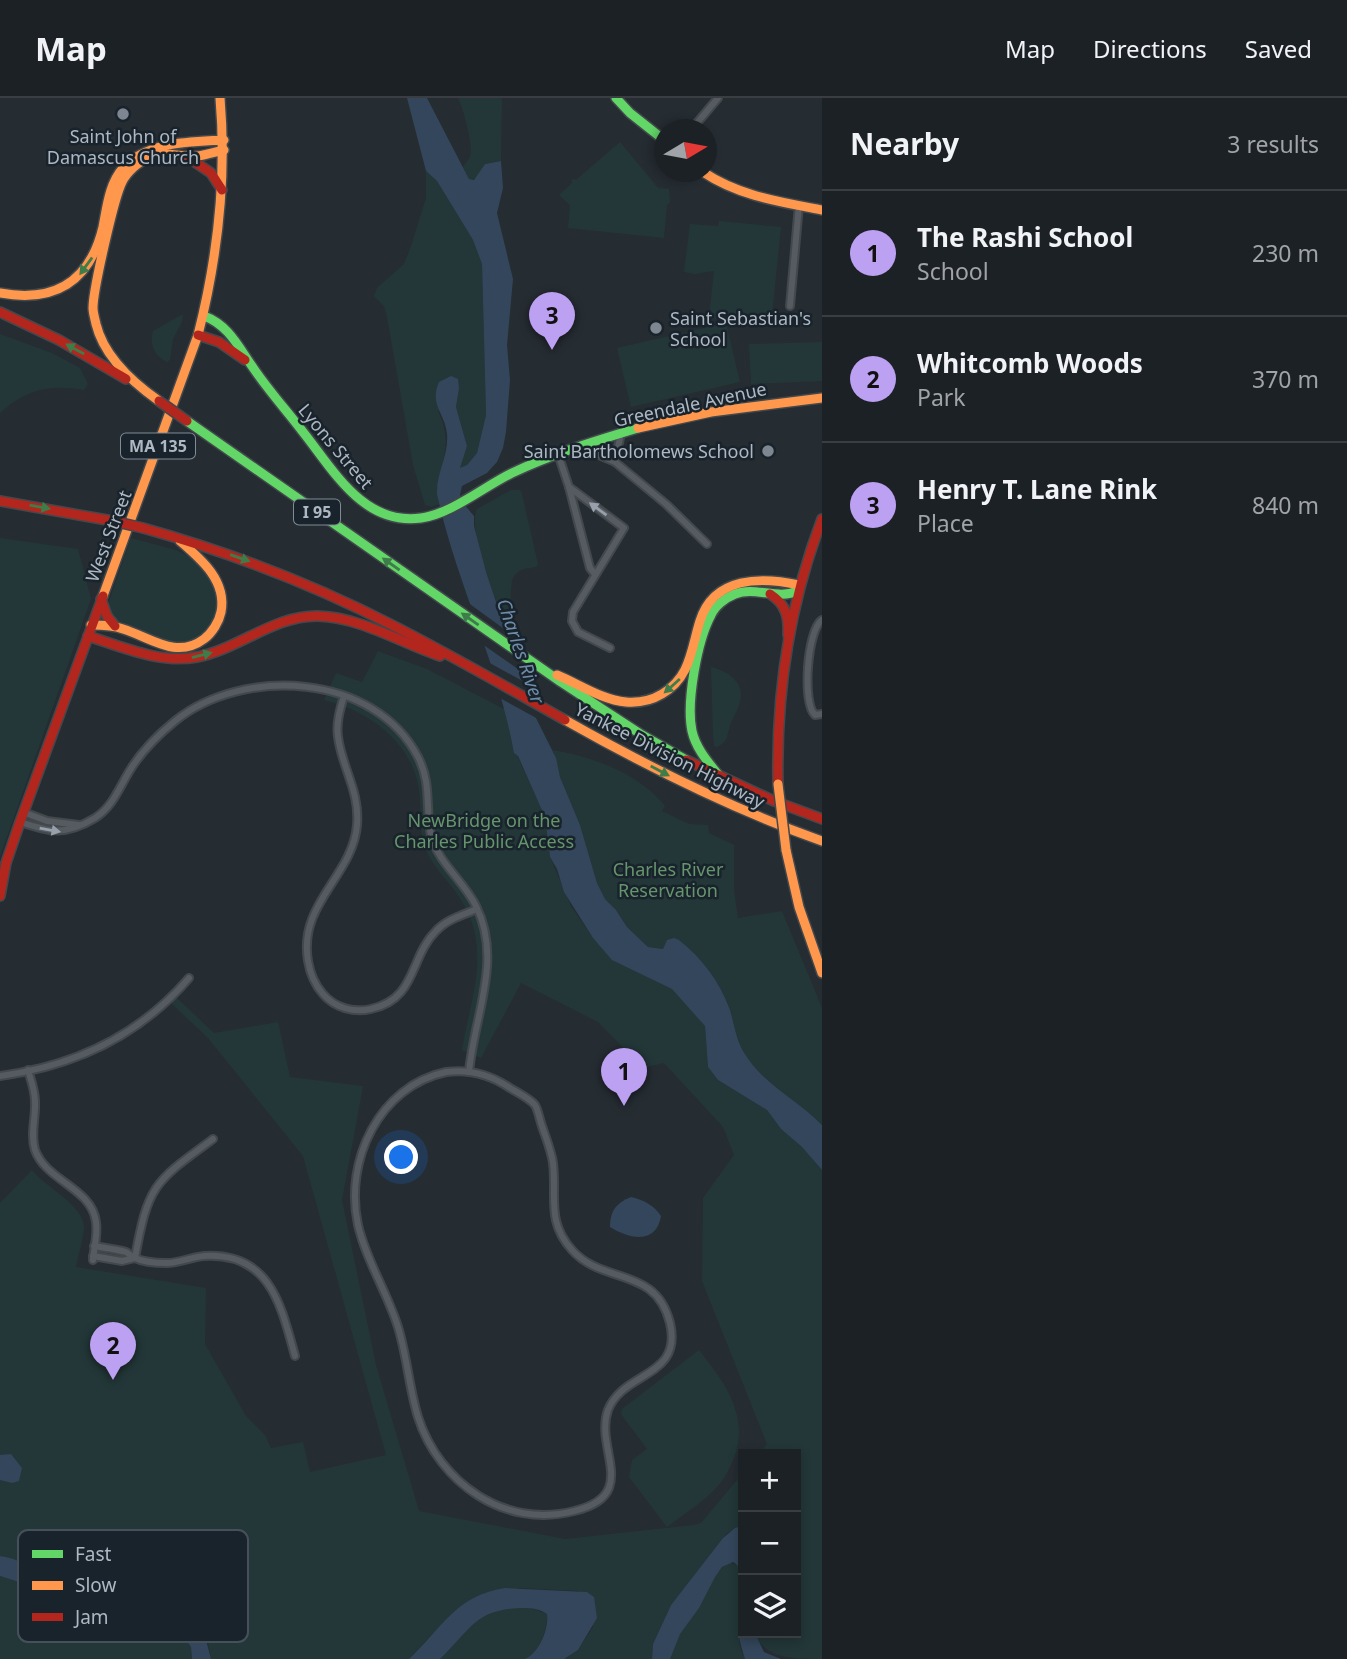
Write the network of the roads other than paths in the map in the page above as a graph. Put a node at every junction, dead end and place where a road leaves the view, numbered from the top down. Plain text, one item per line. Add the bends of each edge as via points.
1 (220, 98) edge
2 (616, 98) edge
3 (718, 98) edge
4 (700, 119) edge
5 (654, 131) edge
6 (223, 140) junction
7 (224, 150) junction
8 (186, 156) junction
9 (717, 182) edge
10 (222, 190) junction
11 (799, 205) junction
12 (822, 210) edge
13 (0, 293) edge
14 (789, 306) dead end
15 (0, 312) edge
16 (204, 316) junction
17 (198, 335) junction
18 (252, 366) junction
19 (134, 384) junction
20 (822, 398) edge
21 (621, 433) junction
22 (580, 447) junction
23 (558, 454) junction
24 (615, 462) junction
25 (569, 487) junction
26 (0, 500) edge
27 (453, 505) joint
28 (822, 519) edge
29 (175, 537) junction
30 (707, 544) dead end
31 (595, 574) junction
32 (798, 588) junction
33 (764, 593) junction
34 (101, 600) junction
35 (819, 622) edge
36 (91, 625) junction
37 (115, 626) junction
38 (788, 635) junction
39 (88, 636) junction
40 (610, 648) dead end
41 (459, 661) junction
42 (538, 667) junction
43 (344, 695) junction
44 (822, 714) edge
45 (722, 779) junction
46 (23, 812) junction
47 (822, 819) edge
48 (20, 822) junction
49 (79, 825) junction
50 (822, 841) edge
51 (0, 896) edge
52 (477, 909) junction
53 (822, 974) edge
54 (189, 978) dead end
55 (29, 1070) junction
56 (469, 1072) junction
57 (0, 1076) edge
58 (214, 1139) dead end
59 (94, 1246) junction
60 (135, 1258) junction
61 (295, 1356) dead end

1 - 6 main road, West Street / MA 135
2 - 5 main road
3 - 4 street
6 - 7 main road, West Street / MA 135
6 -> 13 main road via 158,147 132,158 114,181 96,250 82,273 66,287 46,295
7 - 8 main road
7 - 10 main road, West Street / MA 135
8 - 10 main road via 211,173
8 - 19 main road via 158,155 134,166 121,184 95,291 94,319 105,347
9 - 11 main road via 741,193
10 - 16 main road, West Street / MA 135
11 - 12 main road
11 - 14 street
19 -> 15 main road, I 95
16 - 17 main road, West Street / MA 135
16 - 18 main road, Lyons Street via 224,327
17 - 18 main road, Lyons Street via 223,344
17 - 34 main road, West Street / MA 135
18 - 27 main road, Lyons Street via 362,502 377,512 417,519
42 -> 19 main road, Yankee Division Highway / I 95, bridge
20 - 21 main road, Greendale Avenue via 729,409
21 - 22 main road, Greendale Avenue
21 - 24 street
22 - 23 main road, Greendale Avenue
22 - 24 street
23 - 25 street
23 - 27 main road, Greendale Avenue
24 - 30 street
25 - 31 street
31 -> 25 street via 624,528
26 -> 29 main road, Yankee Division Highway, bridge
28 - 32 main road
29 - 37 main road via 218,582 222,602 215,626 199,643 172,649
29 -> 41 main road, Yankee Division Highway via 317,589
31 - 40 street via 572,621 578,632
32 - 33 main road via 781,596
32 - 38 main road
32 -> 42 main road via 754,579 720,593 703,613 684,673 669,690 653,698 611,699
33 - 38 main road via 777,598 786,610
33 - 45 main road via 743,592 727,598 712,613 706,629 690,721 698,746
34 - 36 main road, West Street / MA 135
34 - 37 main road
35 - 44 street via 811,643 809,704 811,713
36 - 37 main road
36 - 39 main road, West Street / MA 135
38 - 53 main road, bridge via 779,703 778,784 786,850
39 -> 41 main road via 162,656 194,658 293,620 320,616
39 - 46 main road, West Street
41 -> 50 main road, Yankee Division Highway via 706,795
42 - 45 main road, Yankee Division Highway / I 95 via 639,734
43 - 49 street via 265,687 204,703 157,737 105,810
43 - 52 street via 378,713 411,746 426,776 434,844
43 - 52 street via 338,738 355,790 357,829 350,852 309,926 307,959 317,986 331,1002 350,1010 387,1003 407,986 435,931
45 - 47 main road, Yankee Division Highway / I 95
46 - 48 main road, West Street
46 - 49 street
48 -> 49 street via 58,832
48 - 51 main road, West Street
52 - 56 street via 488,969
54 - 55 street via 156,1011 104,1046 78,1058
55 - 57 street
55 - 59 street via 35,1102 35,1148 46,1167 91,1207 97,1225
56 - 56 street via 446,1072 422,1080 400,1093 385,1110 358,1164 358,1226 398,1327 419,1421 444,1465 468,1490 500,1508 534,1515 573,1512 595,1503 609,1487 607,1412 623,1390 665,1360 671,1346 670,1322 646,1287 595,1267 569,1247 554,1217 553,1160 536,1108 500,1081
58 - 60 street via 155,1188 143,1217
59 - 60 street
59 - 60 street via 93,1258
60 - 61 street via 169,1263 219,1257 252,1268 277,1297

